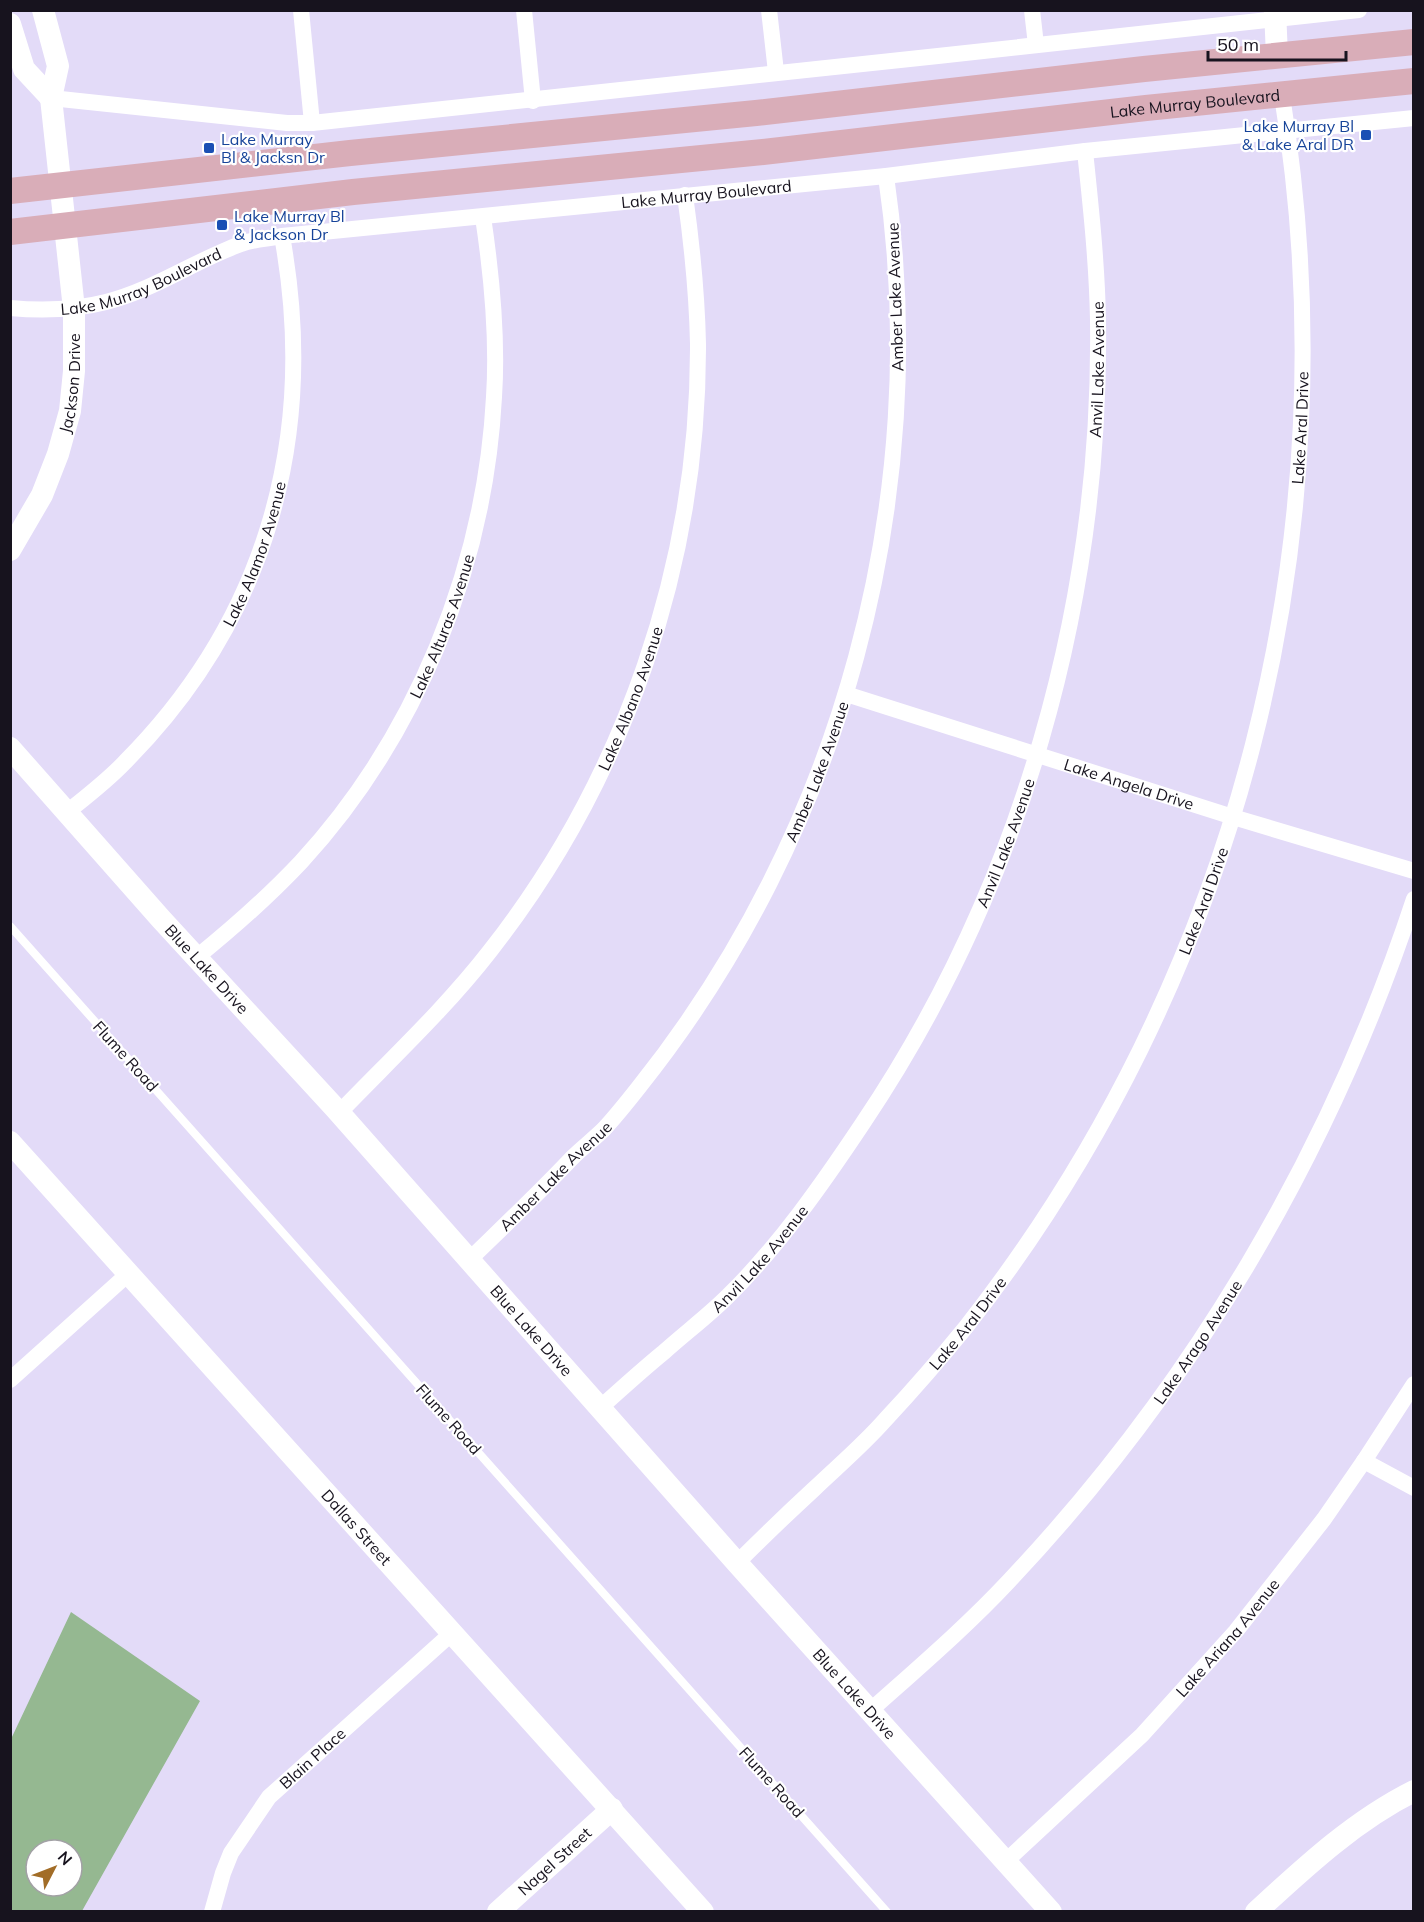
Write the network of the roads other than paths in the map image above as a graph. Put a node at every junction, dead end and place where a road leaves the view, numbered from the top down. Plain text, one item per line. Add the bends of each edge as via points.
1 (43, 10) edge
2 (301, 10) edge
3 (525, 10) edge
4 (769, 10) edge
5 (1032, 10) edge
6 (1359, 10) edge
7 (1275, 15) edge
8 (10, 24) edge
9 (1413, 42) edge
10 (1036, 45) junction
11 (1333, 50) junction
12 (1277, 56) junction
13 (776, 72) junction
14 (1413, 81) edge
15 (1282, 96) junction
16 (51, 98) junction
17 (533, 101) junction
18 (1222, 101) junction
19 (1413, 118) edge
20 (312, 123) junction
21 (1288, 131) junction
22 (1085, 151) junction
23 (886, 176) junction
24 (60, 186) junction
25 (10, 191) edge
26 (685, 195) junction
27 (483, 217) junction
28 (65, 225) junction
29 (10, 232) edge
30 (282, 236) junction
31 (10, 308) edge
32 (74, 309) junction
33 (11, 546) edge
34 (846, 694) junction
35 (10, 748) edge
36 (1037, 753) junction
37 (66, 813) junction
38 (1233, 817) junction
39 (1413, 871) edge
40 (1413, 899) edge
41 (10, 926) edge
42 (197, 957) junction
43 (339, 1113) junction
44 (10, 1142) edge
45 (468, 1261) junction
46 (128, 1274) junction
47 (10, 1380) edge
48 (1413, 1384) edge
49 (600, 1408) junction
50 (1364, 1461) junction
51 (1413, 1488) edge
52 (737, 1563) junction
53 (452, 1634) junction
54 (871, 1710) junction
55 (1413, 1791) edge
56 (612, 1809) junction
57 (1006, 1861) junction
58 (212, 1911) edge
59 (498, 1911) edge
60 (703, 1911) edge
61 (887, 1911) edge
62 (1051, 1911) edge
63 (1256, 1911) edge

1 - 16 street, Jackson Drive via 58,66
2 - 20 street
3 - 17 street
4 - 13 street
5 - 10 street
6 - 7 street
7 - 10 street
7 - 12 street
8 - 16 street via 24,69
9 - 11 main road
10 - 13 street
11 - 12 main road
11 - 15 main road
12 - 18 main road
12 - 24 main road
13 - 17 street
14 - 15 main road, Lake Murray Boulevard
15 - 18 main road, Lake Murray Boulevard
15 - 21 street, Lake Aral Drive
16 - 20 street
16 - 24 street, Jackson Drive
17 - 20 street
18 - 28 main road, Lake Murray Boulevard
19 - 21 street, Lake Murray Boulevard
21 - 22 street, Lake Murray Boulevard
21 - 38 street, Lake Aral Drive via 1303,300 1300,466 1278,633 1266,695
22 - 23 street, Lake Murray Boulevard
22 - 36 street, Anvil Lake Avenue via 1097,302 1093,459 1070,624
23 - 26 street, Lake Murray Boulevard
23 - 34 street, Amber Lake Avenue via 898,320 895,431 882,540 868,614
24 - 25 main road
24 - 28 street, Jackson Drive
26 - 27 street, Lake Murray Boulevard
26 - 43 street, Lake Albano Avenue via 697,334 693,443 677,550 639,683 599,778 560,850 520,911 457,991
27 - 30 street, Lake Murray Boulevard
27 - 42 street, Lake Alturas Avenue via 494,307 494,409 484,488 448,618 410,705 361,786 302,861
28 - 29 main road, Lake Murray Boulevard
28 - 32 street, Jackson Drive
30 - 32 street, Lake Murray Boulevard via 243,243 128,295
30 - 37 street, Lake Alamor Avenue via 293,312 290,428 275,503 251,576 217,644 174,706 124,764
31 - 32 street, Lake Murray Boulevard
32 - 33 street, Jackson Drive via 74,371 64,433 42,495
34 - 36 street, Lake Angela Drive
34 - 45 street, Amber Lake Avenue via 784,855 704,998 640,1087 604,1129
35 - 37 street, Blue Lake Drive
36 - 38 street, Lake Angela Drive
36 - 49 street, Anvil Lake Avenue via 974,924 941,992 879,1100 816,1191 728,1297
37 - 42 street, Blue Lake Drive
38 - 39 street, Lake Angela Drive
38 - 52 street, Lake Aral Drive via 1200,916 1166,997 1108,1112 1042,1221 1006,1274 927,1374 884,1422
40 - 54 street, Lake Arago Avenue via 1374,1010 1321,1131 1285,1203 1182,1369 1133,1437 1055,1532 973,1617
41 - 61 lane, Flume Road
42 - 43 street, Blue Lake Drive
43 - 45 street, Blue Lake Drive
44 - 46 street, Dallas Street
45 - 49 street, Blue Lake Drive
46 - 47 street
46 - 53 street, Dallas Street
48 - 50 street, Lake Ariana Avenue
49 - 52 street, Blue Lake Drive
50 - 51 street
50 - 57 street, Lake Ariana Avenue via 1281,1576 1190,1684 1142,1736
52 - 54 street, Blue Lake Drive
53 - 56 street, Dallas Street
53 - 58 street, Blain Place via 270,1797 231,1853
54 - 57 street, Blue Lake Drive
55 - 63 street via 1311,1862
56 - 59 street, Nagel Street
56 - 60 street, Dallas Street
57 - 62 street, Blue Lake Drive

